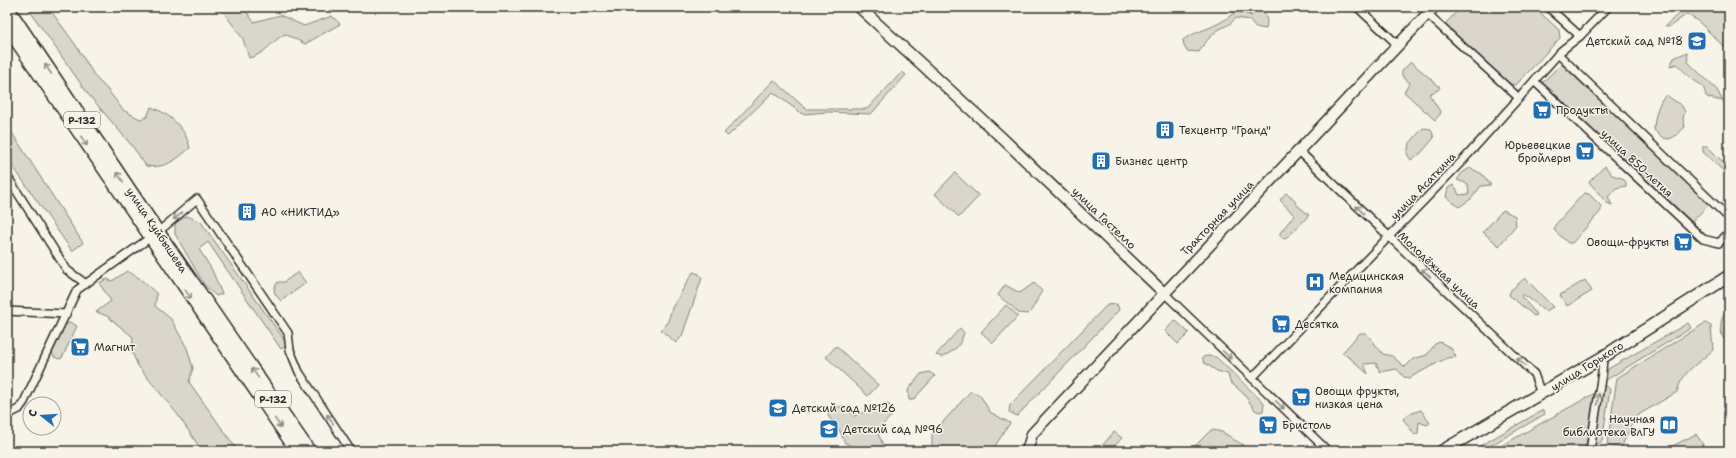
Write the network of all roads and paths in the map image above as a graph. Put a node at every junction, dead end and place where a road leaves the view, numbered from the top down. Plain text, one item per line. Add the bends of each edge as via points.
1 (7, 7) edge
2 (859, 7) edge
3 (1357, 7) edge
4 (1548, 7) edge
5 (1608, 7) edge
6 (1430, 11) edge
7 (7, 27) edge
8 (1580, 36) junction
9 (1398, 45) junction
10 (1558, 54) junction
11 (1534, 81) junction
12 (1519, 98) junction
13 (1298, 150) junction
14 (7, 176) edge
15 (1729, 218) edge
16 (1729, 232) edge
17 (154, 235) junction
18 (1388, 237) junction
19 (1729, 276) edge
20 (86, 284) junction
21 (1163, 292) junction
22 (7, 311) edge
23 (66, 314) junction
24 (1603, 357) junction
25 (1252, 378) junction
26 (1541, 394) junction
27 (7, 415) edge
28 (296, 451) edge
29 (309, 451) edge
30 (351, 451) edge
31 (1027, 451) edge
32 (1328, 451) edge
33 (1442, 451) edge
34 (1590, 451) edge

17 -> 1 highway, улица Куйбышева / Р-132
2 - 21 main road, улица Гастелло via 1001,137
3 - 9 street
4 - 8 street
5 - 8 street, улица Асаткина
6 - 9 main road, Тракторная улица
6 - 12 street
7 -> 17 highway, улица Куйбышева / Р-132
8 - 10 street, улица Асаткина
9 - 13 main road, Тракторная улица
10 - 11 street, улица Асаткина
10 - 15 street
11 - 12 street, улица Асаткина
11 - 16 street, улица 850-летия via 1703,239 1719,243
12 - 18 street, улица Асаткина
18 -> 13 street, Молодёжная улица
13 - 21 main road, Тракторная улица
14 - 20 street via 67,270
17 - 20 street
17 -> 28 highway, улица Куйбышева / Р-132
29 -> 17 highway, улица Куйбышева / Р-132
30 -> 17 street via 298,372 288,332 197,199
18 - 25 street, улица Асаткина
26 -> 18 street, Молодёжная улица via 1534,374
19 - 24 main road, улица Горького
20 - 23 street via 77,290
21 -> 25 street, улица Гастелло
21 - 31 main road, Тракторная улица via 1032,434
22 - 23 street
23 - 27 street via 24,402 19,409
24 - 26 main road, улица Горького
34 -> 24 street
25 -> 32 street, улица Гастелло
26 - 33 main road, улица Горького

